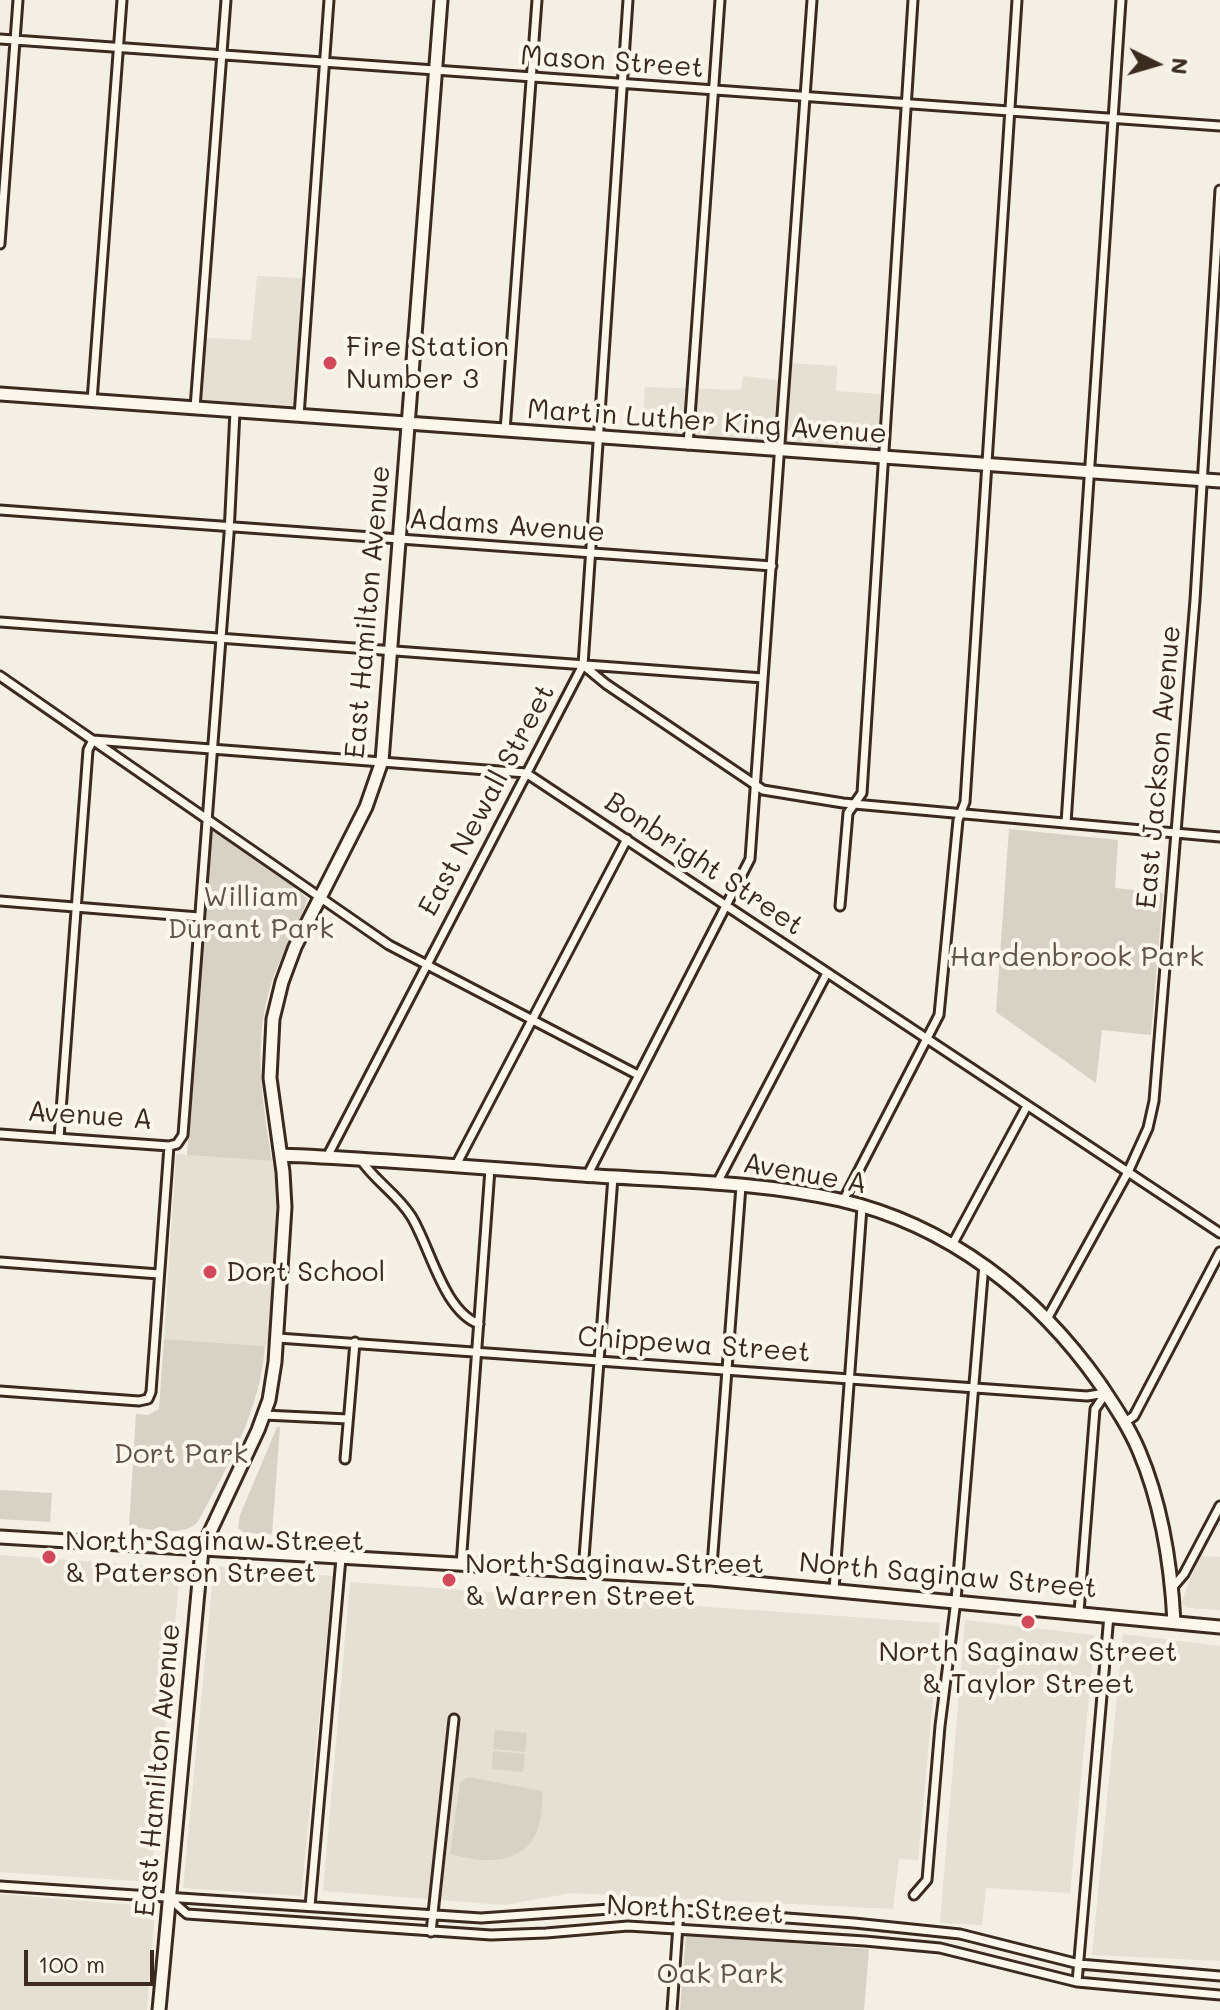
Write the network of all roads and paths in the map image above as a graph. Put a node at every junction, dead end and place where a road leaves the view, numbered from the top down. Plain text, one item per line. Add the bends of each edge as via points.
1 (18, 0) edge
2 (122, 0) edge
3 (226, 0) edge
4 (329, 0) edge
5 (441, 0) edge
6 (537, 0) edge
7 (628, 0) edge
8 (720, 0) edge
9 (812, 0) edge
10 (913, 0) edge
11 (1017, 0) edge
12 (1121, 0) edge
13 (0, 39) edge
14 (15, 40) junction
15 (118, 48) junction
16 (222, 55) junction
17 (325, 63) junction
18 (436, 71) junction
19 (531, 78) junction
20 (622, 84) junction
21 (713, 91) junction
22 (805, 98) junction
23 (906, 105) junction
24 (1010, 112) junction
25 (1113, 119) junction
26 (1220, 126) edge
27 (1220, 190) edge
28 (0, 244) edge
29 (0, 394) edge
30 (92, 401) junction
31 (195, 408) junction
32 (235, 411) junction
33 (299, 416) junction
34 (408, 424) junction
35 (505, 431) junction
36 (597, 438) junction
37 (688, 445) junction
38 (779, 451) junction
39 (883, 458) junction
40 (986, 465) junction
41 (1089, 472) junction
42 (1200, 480) junction
43 (1220, 481) edge
44 (0, 510) edge
45 (229, 527) junction
46 (400, 541) junction
47 (590, 553) junction
48 (772, 566) junction
49 (0, 622) edge
50 (221, 637) junction
51 (392, 650) junction
52 (583, 665) junction
53 (0, 676) edge
54 (763, 678) junction
55 (93, 740) junction
56 (212, 749) junction
57 (382, 761) junction
58 (526, 773) junction
59 (756, 785) junction
60 (855, 804) junction
61 (959, 812) junction
62 (205, 821) junction
63 (1066, 823) junction
64 (1176, 833) junction
65 (1220, 837) edge
66 (627, 839) junction
67 (321, 898) junction
68 (0, 901) edge
69 (727, 904) junction
70 (840, 906) dead end
71 (75, 907) junction
72 (199, 917) junction
73 (427, 964) junction
74 (827, 973) junction
75 (533, 1019) junction
76 (927, 1039) junction
77 (638, 1075) junction
78 (1027, 1106) junction
79 (0, 1134) edge
80 (59, 1138) junction
81 (173, 1145) junction
82 (281, 1155) junction
83 (327, 1157) junction
84 (361, 1160) junction
85 (456, 1165) junction
86 (490, 1169) junction
87 (1128, 1172) junction
88 (587, 1176) junction
89 (613, 1177) junction
90 (716, 1184) junction
91 (741, 1186) junction
92 (843, 1201) junction
93 (862, 1207) junction
94 (1220, 1233) edge
95 (952, 1245) junction
96 (1220, 1252) edge
97 (0, 1262) edge
98 (984, 1264) junction
99 (159, 1274) junction
100 (1047, 1319) junction
101 (479, 1324) junction
102 (278, 1338) junction
103 (355, 1342) junction
104 (477, 1351) junction
105 (600, 1360) junction
106 (728, 1370) junction
107 (848, 1379) junction
108 (973, 1388) junction
109 (0, 1391) edge
110 (1106, 1393) junction
111 (264, 1415) junction
112 (348, 1419) junction
113 (1125, 1422) junction
114 (345, 1459) dead end
115 (1220, 1506) edge
116 (0, 1537) edge
117 (202, 1549) junction
118 (341, 1558) junction
119 (461, 1565) junction
120 (583, 1571) junction
121 (711, 1579) junction
122 (1172, 1588) junction
123 (834, 1589) junction
124 (956, 1600) junction
125 (1079, 1612) junction
126 (1109, 1615) junction
127 (1174, 1622) junction
128 (1220, 1627) edge
129 (454, 1719) dead end
130 (0, 1886) edge
131 (914, 1895) dead end
132 (170, 1899) junction
133 (310, 1906) junction
134 (679, 1911) junction
135 (434, 1915) junction
136 (882, 1925) junction
137 (677, 1928) junction
138 (431, 1932) junction
139 (881, 1943) junction
140 (1079, 1964) junction
141 (1220, 1976) edge
142 (1077, 1982) junction
143 (1220, 1995) edge
144 (159, 2010) edge
145 (672, 2010) edge

1 - 14 street
2 - 15 street
3 - 16 street
4 - 17 street
5 - 18 street, East Hamilton Avenue
6 - 19 street
7 - 20 street, East Newall Street
8 - 21 street
9 - 22 street
10 - 23 street
11 - 24 street
12 - 25 street
13 - 14 street, Mason Street
14 - 15 street, Mason Street
14 - 28 street
15 - 16 street, Mason Street
15 - 30 street
16 - 17 street, Mason Street
16 - 31 street
17 - 18 street, Mason Street
17 - 33 street
18 - 19 street, Mason Street
18 - 34 street, East Hamilton Avenue
19 - 20 street, Mason Street
19 - 35 street
20 - 21 street, Mason Street
20 - 36 street, East Newall Street
21 - 22 street, Mason Street
21 - 37 street
22 - 23 street, Mason Street
22 - 38 street
23 - 24 street, Mason Street
23 - 39 street
24 - 25 street, Mason Street
24 - 40 street
25 - 26 street, Mason Street
25 - 41 street
27 - 42 street, East Jackson Avenue
29 - 30 street, Martin Luther King Avenue
30 - 31 street, Martin Luther King Avenue
31 - 32 street, Martin Luther King Avenue
32 - 33 street, Martin Luther King Avenue
32 - 45 street
33 - 34 street, Martin Luther King Avenue
34 - 35 street, Martin Luther King Avenue
34 - 46 street, East Hamilton Avenue
35 - 36 street, Martin Luther King Avenue
36 - 37 street, Martin Luther King Avenue
36 - 47 street, East Newall Street
37 - 38 street, Martin Luther King Avenue
38 - 39 street, Martin Luther King Avenue
38 - 48 street
39 - 40 street, Martin Luther King Avenue
39 - 60 street via 862,793
40 - 41 street, Martin Luther King Avenue
40 - 61 street via 965,802
41 - 42 street, Martin Luther King Avenue
41 - 63 street
42 - 43 street, Martin Luther King Avenue
42 - 64 street, East Jackson Avenue
44 - 45 street, Adams Avenue
45 - 46 street, Adams Avenue
45 - 50 street
46 - 47 street, Adams Avenue
46 - 51 street, East Hamilton Avenue
47 - 48 street, Adams Avenue
47 - 52 street, East Newall Street
48 - 54 street
49 - 50 street
50 - 51 street
50 - 56 street
51 - 52 street
51 - 57 street, East Hamilton Avenue
52 - 54 street
52 - 58 street, East Newall Street
52 - 59 street
53 - 55 street
54 - 59 street
55 - 56 street, Bonbright Street
55 - 62 street
55 - 71 street
56 - 57 street, Bonbright Street
56 - 62 street
57 - 58 street, Bonbright Street
57 - 67 street, East Hamilton Avenue via 366,807
58 - 66 street, Bonbright Street
58 - 73 street, East Newall Street
59 - 60 street
59 - 69 street via 750,859
60 - 61 street
60 - 70 street via 848,813
61 - 63 street
61 - 76 street via 939,1015
62 - 67 street
62 - 72 street
63 - 64 street
64 - 65 street
64 - 87 street, East Jackson Avenue via 1154,1101
66 - 69 street, Bonbright Street
66 - 75 street
67 - 73 street
67 - 82 street, East Hamilton Avenue via 287,966 273,1019 270,1078
68 - 71 street
69 - 74 street, Bonbright Street
69 - 77 street
71 - 72 street
71 - 80 street
72 - 81 street via 183,1135
73 - 75 street
73 - 83 street, East Newall Street
74 - 76 street, Bonbright Street
74 - 90 street
75 - 77 street
75 - 85 street
76 - 78 street, Bonbright Street
76 - 92 street
77 - 88 street
78 - 87 street, Bonbright Street
78 - 95 street
79 - 80 street, Avenue A
80 - 81 street, Avenue A
81 - 99 street
82 - 83 street, Avenue A
82 - 102 street, East Hamilton Avenue via 285,1207
83 - 84 street, Avenue A
84 - 85 street, Avenue A
84 - 101 street via 411,1217 451,1298 468,1320
85 - 86 street, Avenue A
86 - 88 street, Avenue A
86 - 101 street
87 - 94 street, Bonbright Street
87 - 100 street, East Jackson Avenue
88 - 89 street, Avenue A
89 - 90 street, Avenue A
89 - 105 street
90 - 91 street, Avenue A
91 - 92 street, Avenue A
91 - 106 street
92 - 93 street, Avenue A
93 - 95 street, Avenue A
93 - 107 street
95 - 98 street, Avenue A
96 - 113 street via 1134,1416
97 - 99 street
98 - 100 street, Avenue A
98 - 108 street
99 - 109 street via 148,1399
100 - 110 street, Avenue A
101 - 104 street
102 - 103 street, Chippewa Street
102 - 111 street, East Hamilton Avenue
103 - 104 street, Chippewa Street
103 - 112 street
104 - 105 street, Chippewa Street
104 - 119 street
105 - 106 street, Chippewa Street
105 - 120 street
106 - 107 street, Chippewa Street
106 - 121 street
107 - 108 street, Chippewa Street
107 - 123 street
108 - 110 street, Chippewa Street
108 - 124 street
110 - 113 street, Avenue A
110 - 125 street via 1095,1409
111 - 112 street
111 - 117 street, East Hamilton Avenue
112 - 114 street
113 - 122 street, Avenue A via 1160,1516
115 - 122 street
116 - 117 street, North Saginaw Street
117 - 118 street, North Saginaw Street
117 - 132 street, East Hamilton Avenue
118 - 119 street, North Saginaw Street
118 - 133 street
119 - 120 street, North Saginaw Street
120 - 121 street, North Saginaw Street
121 - 123 street, North Saginaw Street
122 - 127 street, Avenue A
123 - 124 street, North Saginaw Street
124 - 125 street, North Saginaw Street
124 - 131 street via 927,1880
125 - 126 street, North Saginaw Street
126 - 127 street, North Saginaw Street
126 - 140 street
127 - 128 street, North Saginaw Street
129 - 135 street
130 - 132 street, North Street
132 - 133 street, North Street
132 - 138 street, North Street via 187,1914
132 - 144 street, East Hamilton Avenue
133 - 135 street, North Street
134 - 135 street, North Street via 609,1908 506,1919
134 - 136 street, North Street
134 - 137 street
135 - 138 street
136 - 139 street
136 - 140 street, North Street via 960,1934
137 - 138 street, North Street
137 - 139 street, North Street
137 - 145 street
139 - 142 street, North Street via 940,1948
140 - 141 street, North Street
140 - 142 street
142 - 143 street, North Street

